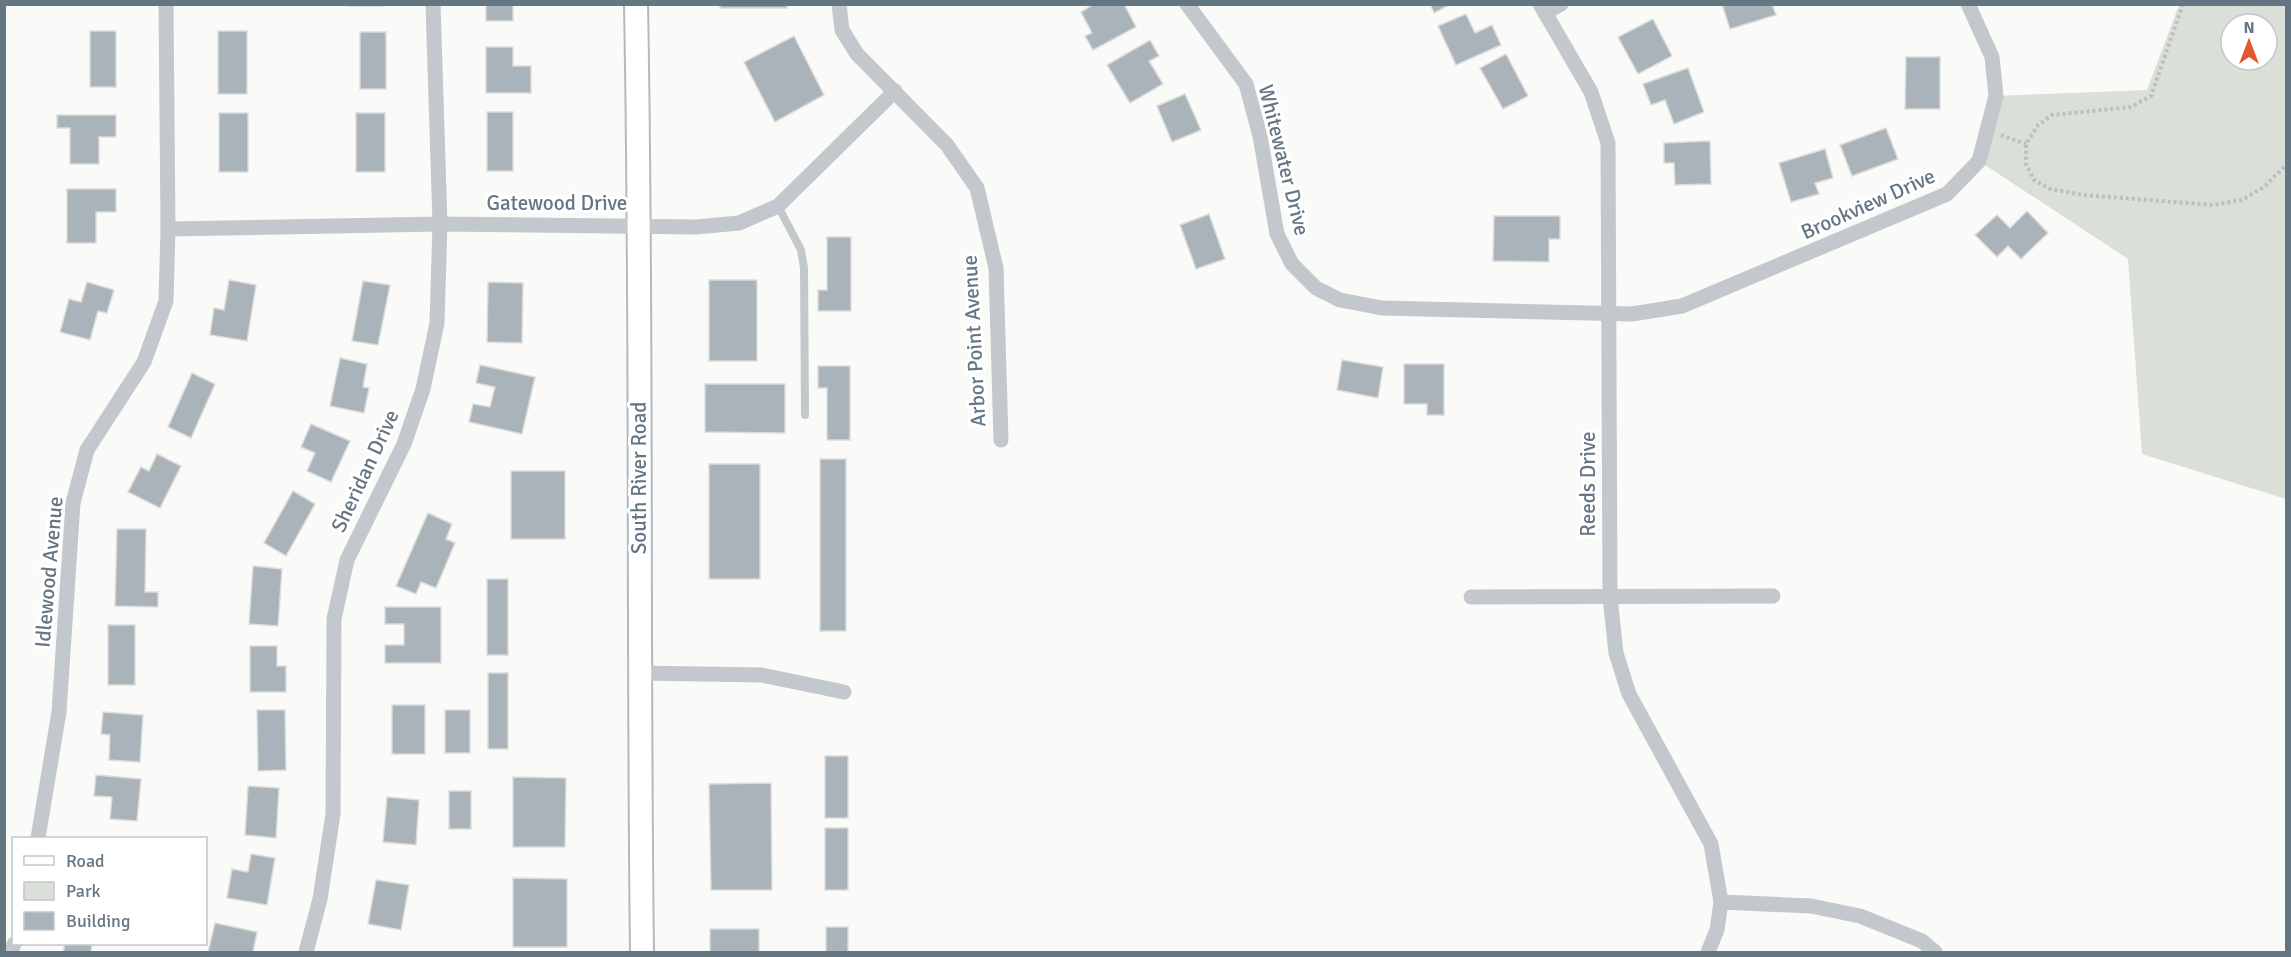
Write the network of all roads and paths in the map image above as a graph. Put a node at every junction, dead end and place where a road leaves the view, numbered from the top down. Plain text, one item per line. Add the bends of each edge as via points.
1 (166, 4) edge
2 (433, 4) edge
3 (636, 4) edge
4 (839, 4) edge
5 (1187, 4) edge
6 (1561, 4) edge
7 (1968, 4) edge
8 (2183, 4) edge
9 (1542, 9) edge
10 (895, 91) junction
11 (1987, 130) junction
12 (2026, 144) junction
13 (2286, 165) edge
14 (778, 206) junction
15 (440, 224) junction
16 (640, 225) junction
17 (168, 229) junction
18 (1608, 314) junction
19 (805, 415) dead end
20 (1000, 440) dead end
21 (1773, 596) dead end
22 (1471, 597) dead end
23 (1610, 597) junction
24 (639, 673) junction
25 (844, 692) dead end
26 (38, 837) edge
27 (1721, 902) junction
28 (306, 952) edge
29 (642, 952) edge
30 (1708, 952) edge
31 (1935, 952) edge

1 - 17 street, Idlewood Avenue
2 - 15 street, Sheridan Drive
3 - 16 street, South River Road
4 - 10 street, Arbor Point Avenue via 842,30 857,54
5 - 18 street, Whitewater Drive via 1246,84 1260,136 1277,234 1292,264 1316,288 1340,300 1382,308
6 - 9 street
7 - 11 street, Brookview Drive via 1992,57 1996,96
8 - 12 path via 2151,96 2131,107 2052,115 2038,125
9 - 18 street, Reeds Drive via 1591,92 1608,142
10 - 14 street, Gatewood Drive
10 - 20 street, Arbor Point Avenue via 946,146 977,188 996,268
11 - 12 path
11 - 18 street, Brookview Drive via 1979,161 1947,194 1682,306
12 - 13 path via 2026,164 2034,180 2050,189 2159,202 2213,205 2242,200 2264,187
14 - 16 street, Gatewood Drive via 739,223 696,227
14 - 19 lane via 801,250 804,268
15 - 16 street, Gatewood Drive
15 - 17 street, Gatewood Drive
15 - 28 street, Sheridan Drive via 437,323 423,389 404,444 347,560 334,619 333,814 320,899
16 - 24 street, South River Road
17 - 26 street, Idlewood Avenue via 166,301 144,362 87,450 73,503 59,712
18 - 23 street, Reeds Drive
21 - 23 street
22 - 23 street
23 - 27 street, Reeds Drive via 1616,653 1629,694 1711,844
24 - 25 street via 762,675
24 - 29 street, South River Road
27 - 30 street, Reeds Drive via 1717,930
27 - 31 street via 1811,906 1860,916 1922,940

